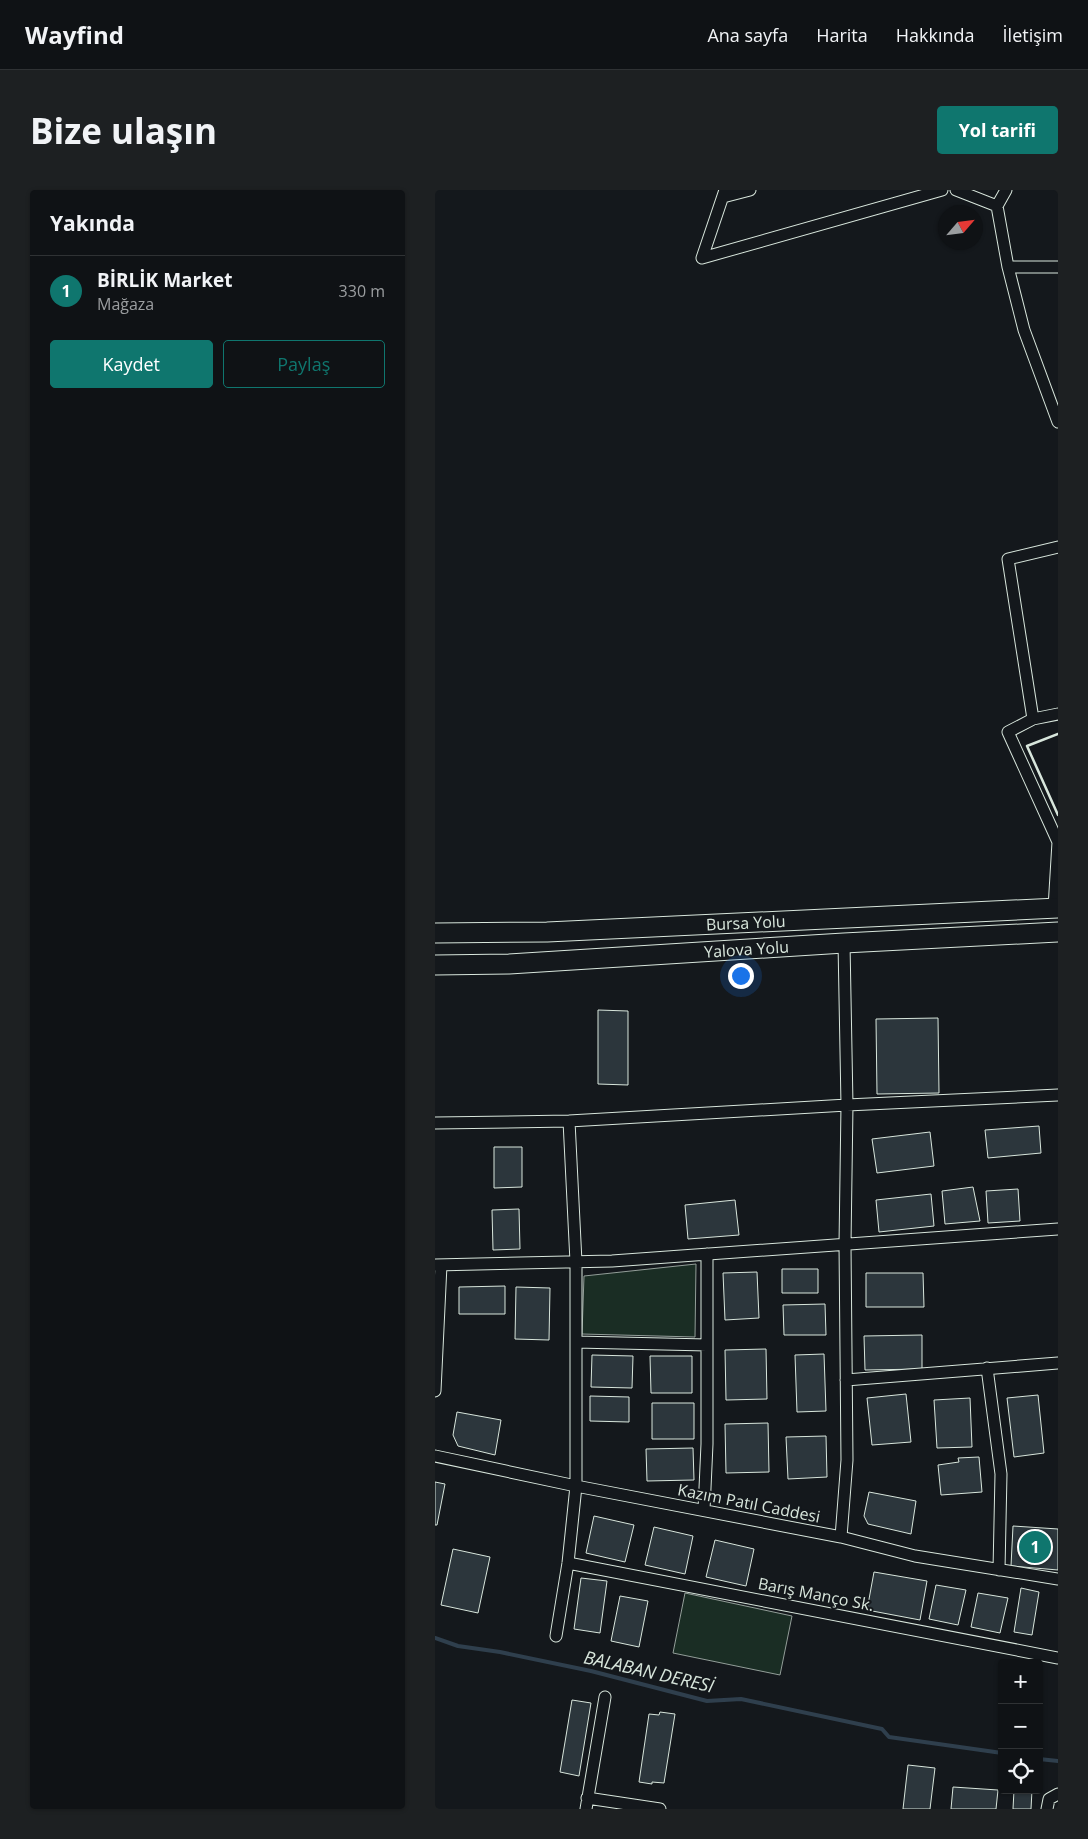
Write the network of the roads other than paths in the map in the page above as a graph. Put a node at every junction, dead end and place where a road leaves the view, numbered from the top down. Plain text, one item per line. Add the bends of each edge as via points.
1 (750, 190) edge
2 (942, 190) edge
3 (956, 190) edge
4 (1005, 190) edge
5 (724, 194) edge
6 (997, 206) junction
7 (1009, 267) junction
8 (1058, 267) edge
9 (1058, 422) edge
10 (1058, 547) edge
11 (1058, 714) edge
12 (1033, 719) junction
13 (1056, 908) edge
14 (1058, 932) edge
15 (435, 933) edge
16 (844, 943) junction
17 (435, 965) edge
18 (1058, 1095) edge
19 (847, 1105) junction
20 (569, 1121) junction
21 (435, 1123) edge
22 (1058, 1229) edge
23 (845, 1244) junction
24 (707, 1254) junction
25 (576, 1262) junction
26 (438, 1265) edge
27 (576, 1342) junction
28 (707, 1345) junction
29 (1058, 1363) edge
30 (987, 1368) junction
31 (846, 1380) junction
32 (435, 1391) edge
33 (435, 1456) edge
34 (576, 1486) junction
35 (704, 1510) junction
36 (841, 1537) junction
37 (568, 1563) junction
38 (999, 1570) junction
39 (1058, 1579) edge
40 (556, 1636) dead end
41 (1058, 1658) edge
42 (605, 1697) dead end
43 (1058, 1794) edge
44 (587, 1804) edge
45 (660, 1809) edge
46 (1047, 1809) edge

1 - 5 street
2 - 5 street via 702,258
3 - 6 street
4 - 6 street
6 - 7 street
7 - 8 street
7 - 9 street via 1024,330
10 - 12 street via 1008,558
11 - 12 street
12 - 13 street via 1008,732 1058,842
13 - 15 highway, Bursa Yolu via 547,932
14 - 16 highway, Yalova Yolu
16 - 17 highway, Yalova Yolu via 509,964
16 - 19 street
18 - 19 street
19 - 20 street
19 - 23 street
20 - 21 street
20 - 25 street
22 - 23 street
23 - 24 street
23 - 31 street
24 - 25 street
24 - 28 street
25 - 26 street
25 - 27 street
26 - 32 street
27 - 28 street
27 - 34 street
28 - 35 street
29 - 30 street
30 - 31 street
30 - 38 street via 1001,1474
31 - 36 street via 847,1460
33 - 34 street, Kazım Patıl Caddesi
34 - 35 street, Kazım Patıl Caddesi
34 - 37 street
35 - 36 street, Kazım Patıl Caddesi
36 - 38 street, Kazım Patıl Caddesi via 915,1556
37 - 40 street
37 - 41 street, Barış Manço Sk.
38 - 39 street, Kazım Patıl Caddesi
42 - 44 street
43 - 46 street via 1049,1799
44 - 45 street

